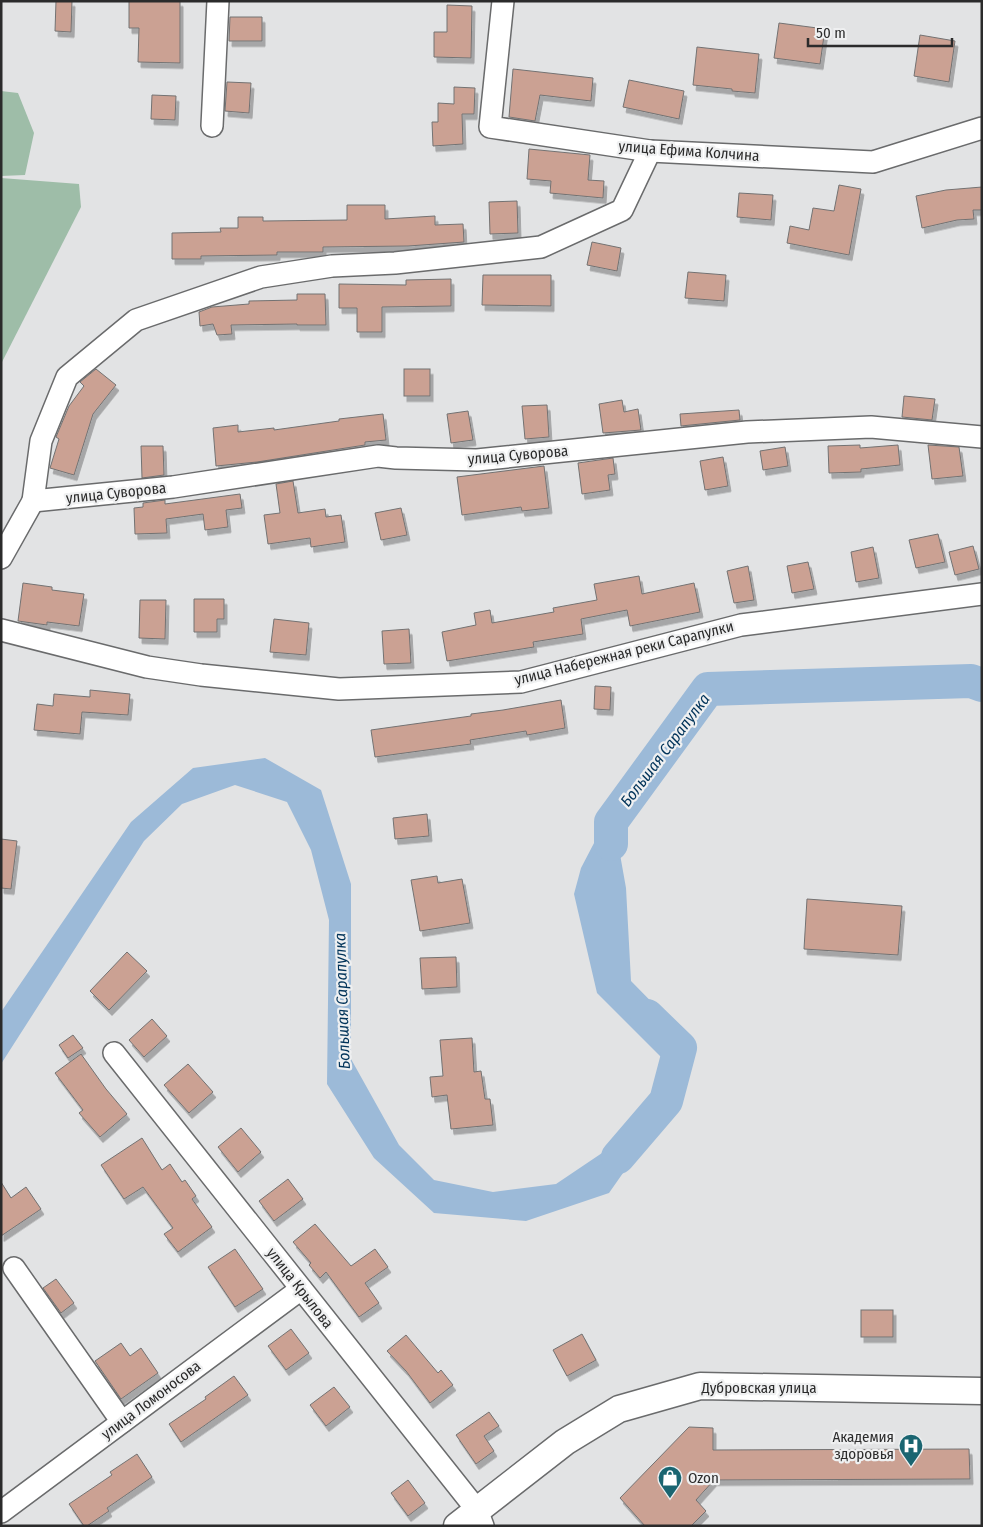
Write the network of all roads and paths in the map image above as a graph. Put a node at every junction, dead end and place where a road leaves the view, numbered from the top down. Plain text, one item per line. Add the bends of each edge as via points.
1 (218, 1) edge
2 (503, 1) edge
3 (212, 126) dead end
4 (982, 128) edge
5 (650, 152) junction
6 (982, 437) edge
7 (33, 502) junction
8 (1, 558) edge
9 (982, 594) edge
10 (1, 630) edge
11 (114, 1053) dead end
12 (14, 1268) dead end
13 (301, 1289) junction
14 (982, 1391) edge
15 (122, 1422) junction
16 (1, 1512) edge
17 (472, 1521) edge

1 - 3 street
2 - 5 street, улица Ефима Колчина via 490,127
4 - 5 street, улица Ефима Колчина via 873,162
5 - 7 street via 622,210 541,247 395,263 332,266 261,277 136,320 67,376 41,441
6 - 7 street, улица Суворова via 872,426 746,432 477,460 378,456 173,487
7 - 8 street
9 - 10 street, улица Набережная реки Сарапулки via 741,625 521,682 338,689 147,667
11 - 13 street, улица Крылова
12 - 15 street
13 - 15 street, улица Ломоносова
13 - 17 street, улица Крылова
14 - 17 street, Дубровская улица via 700,1386 619,1409 565,1442
15 - 16 street, улица Ломоносова

